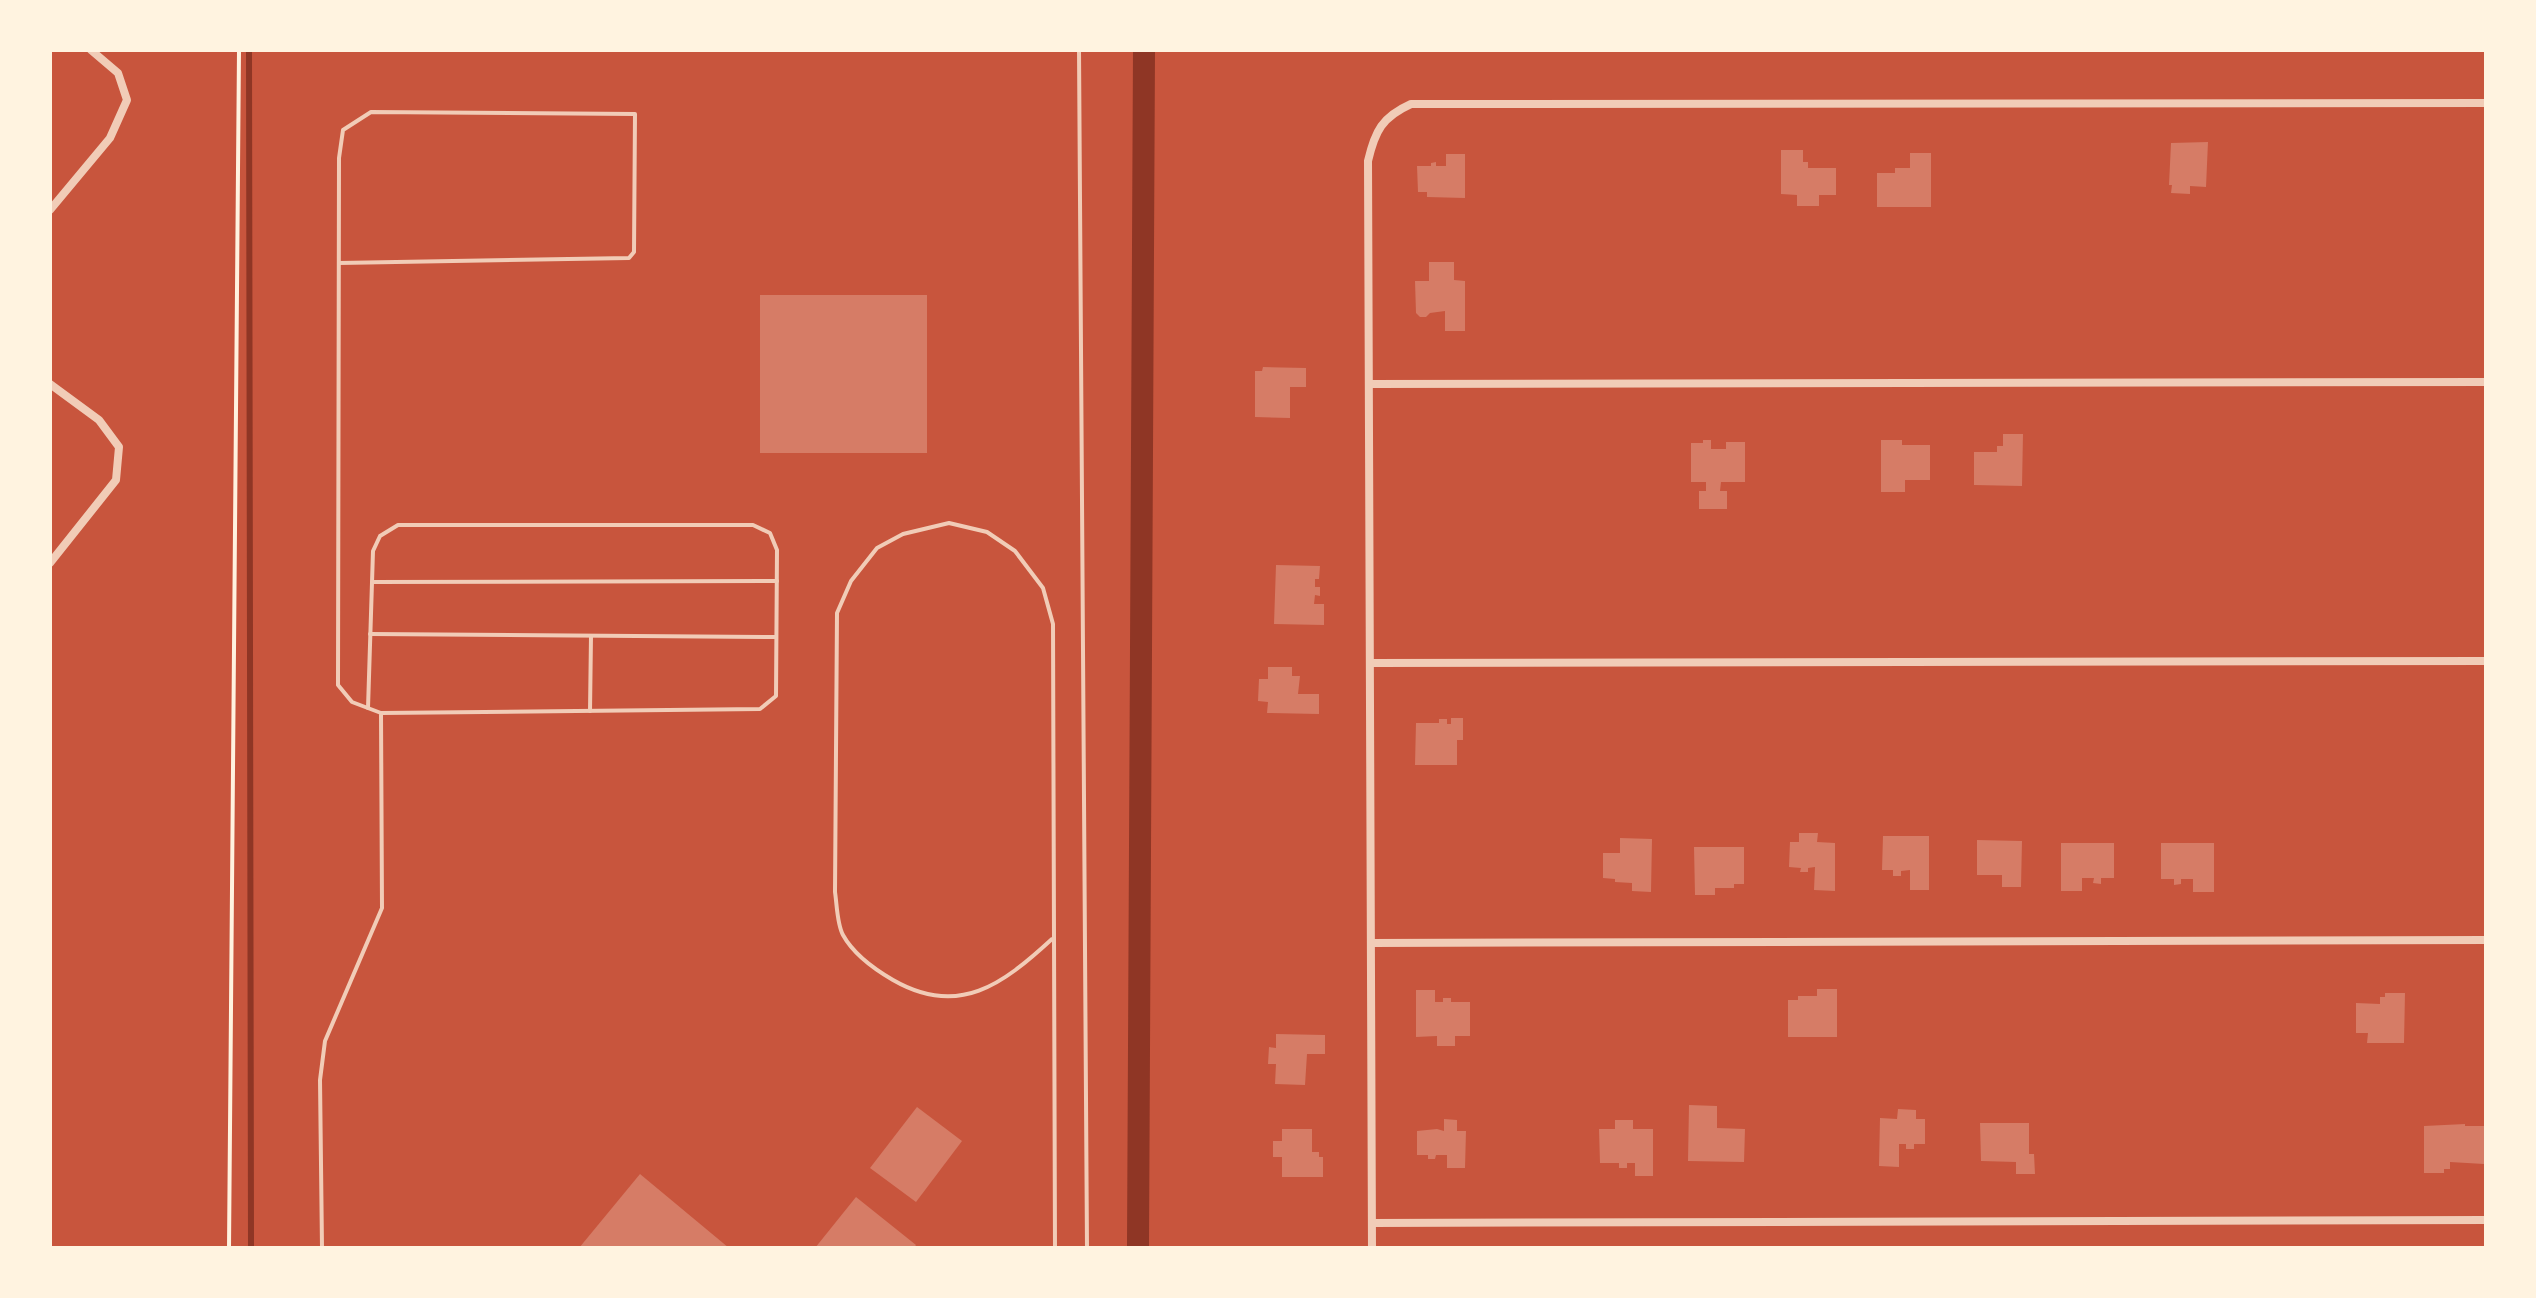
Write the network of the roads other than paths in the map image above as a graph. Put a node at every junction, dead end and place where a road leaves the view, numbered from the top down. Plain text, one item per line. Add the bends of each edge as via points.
1 (91, 50) edge
2 (1079, 50) edge
3 (2486, 103) edge
4 (50, 210) edge
5 (339, 263) junction
6 (2486, 382) edge
7 (50, 384) edge
8 (1369, 384) junction
9 (50, 563) edge
10 (777, 581) junction
11 (372, 582) junction
12 (370, 634) junction
13 (591, 636) junction
14 (776, 637) junction
15 (2486, 661) edge
16 (1371, 663) junction
17 (368, 708) junction
18 (590, 711) junction
19 (381, 713) junction
20 (1052, 939) junction
21 (2486, 940) edge
22 (1371, 943) junction
23 (2486, 1220) edge
24 (1372, 1223) junction
25 (322, 1248) edge
26 (1055, 1248) edge
27 (1087, 1248) edge
28 (1372, 1248) edge

1 - 4 street via 118,73 127,100 110,138
2 - 27 lane
3 - 8 street via 1411,104 1390,114 1373,139 1368,161
5 - 5 lane via 343,130 371,112 635,114 634,252 629,258
5 - 17 lane via 338,685 352,702
6 - 8 street
7 - 9 street via 99,420 119,447 116,480
8 - 16 street
10 - 11 lane
10 - 11 lane via 777,550 770,533 753,525 398,525 380,536 373,551
10 - 14 lane
11 - 12 lane
12 - 13 lane
12 - 17 lane
13 - 14 lane
13 - 18 lane
14 - 18 lane via 776,696 760,709
15 - 16 street
16 - 22 street
17 - 19 lane
18 - 19 lane
19 - 25 lane via 382,908 325,1041 320,1080
20 - 20 lane via 1053,624 1043,588 1015,551 987,532 949,523 903,534 877,548 851,581 837,613 835,892 842,934 870,967 913,992 940,998 981,990 1016,972
20 - 26 lane
21 - 22 street
22 - 24 street
23 - 24 street
24 - 28 street

